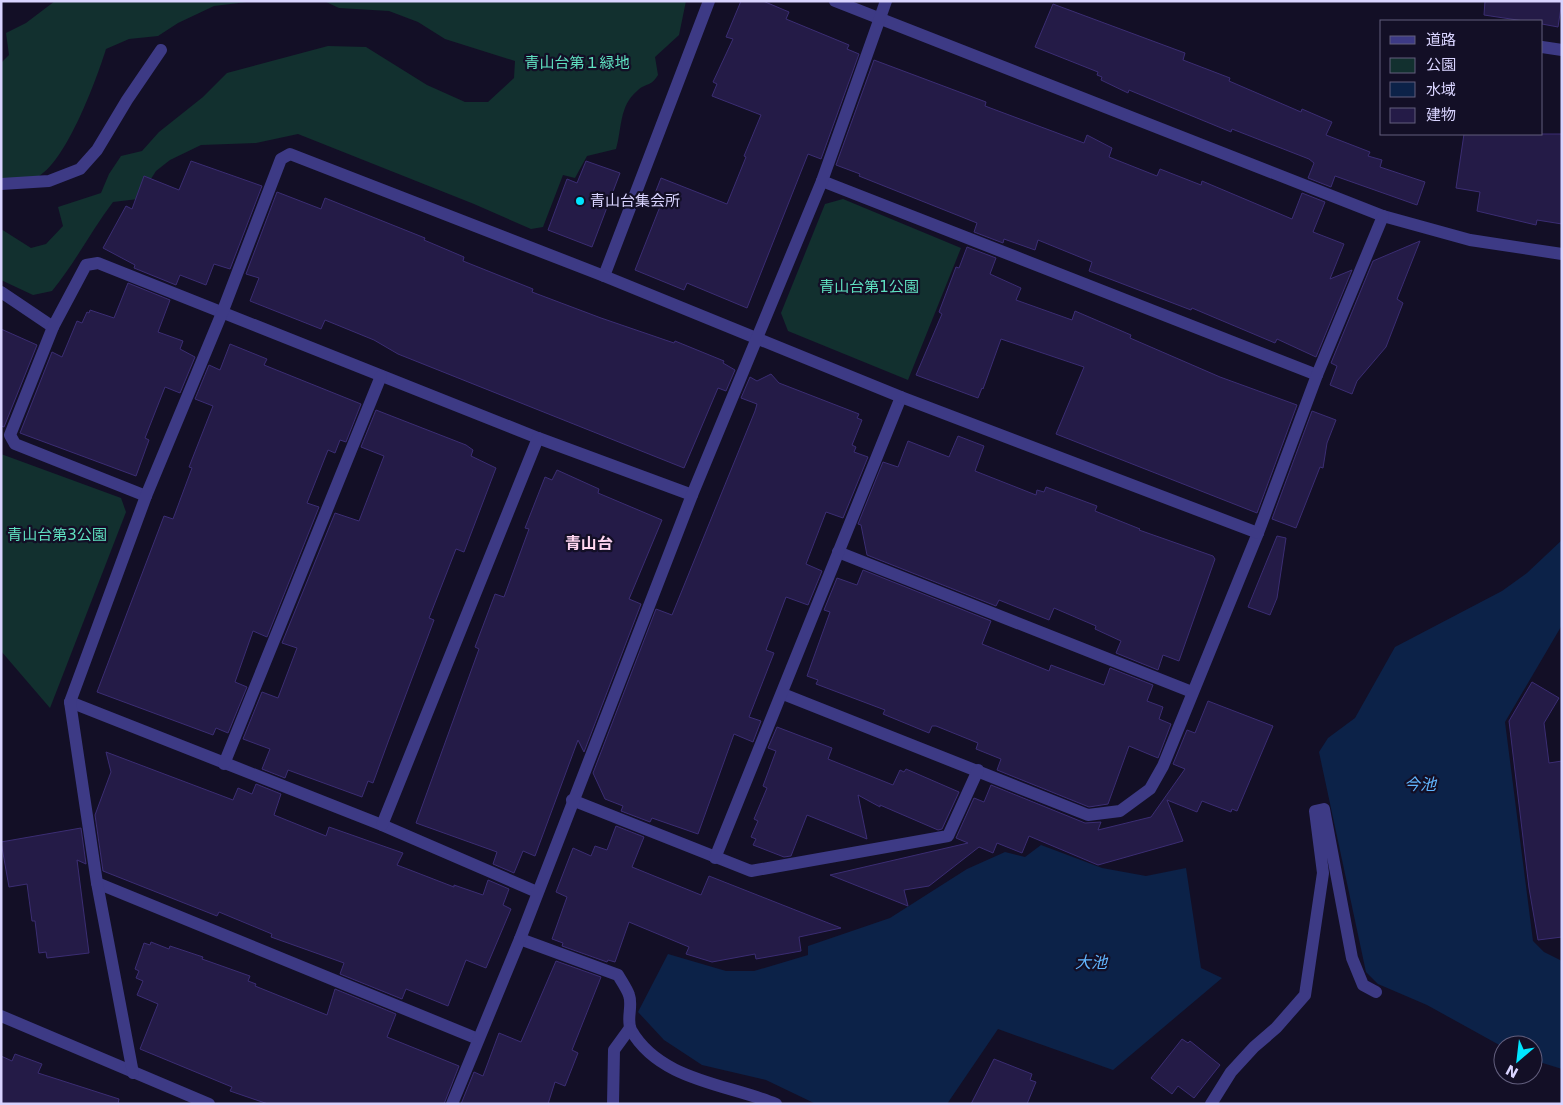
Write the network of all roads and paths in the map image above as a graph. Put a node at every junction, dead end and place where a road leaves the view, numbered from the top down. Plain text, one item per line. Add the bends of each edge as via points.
1 (710, 1) edge
2 (834, 1) edge
3 (886, 1) edge
4 (879, 19) junction
5 (1543, 47) edge
6 (161, 50) dead end
7 (1562, 50) edge
8 (822, 181) junction
9 (1, 184) edge
10 (1383, 216) junction
11 (1562, 254) edge
12 (604, 276) junction
13 (1, 292) edge
14 (222, 313) junction
15 (53, 327) junction
16 (757, 337) junction
17 (1317, 375) junction
18 (381, 376) junction
19 (901, 397) junction
20 (538, 438) junction
21 (692, 495) junction
22 (146, 496) junction
23 (1258, 533) junction
24 (838, 552) junction
25 (1192, 692) junction
26 (782, 694) junction
27 (70, 702) junction
28 (224, 764) junction
29 (978, 770) junction
30 (572, 800) junction
31 (382, 825) junction
32 (715, 858) junction
33 (97, 883) junction
34 (537, 892) junction
35 (520, 939) junction
36 (1376, 992) dead end
37 (1, 1016) edge
38 (630, 1028) junction
39 (478, 1039) junction
40 (133, 1073) junction
41 (209, 1104) edge
42 (452, 1104) edge
43 (613, 1104) edge
44 (776, 1104) edge
45 (1211, 1104) edge

1 - 12 street
2 - 4 street
3 - 4 street
4 - 8 street
4 - 10 street
5 - 7 street
6 - 9 street via 97,150 80,169 49,181
8 - 16 street
8 - 17 street
10 - 11 street via 1470,240
10 - 17 street
12 - 14 street via 290,154 281,159
12 - 16 street
13 - 15 street
14 - 15 street via 98,263 86,265
14 - 18 street
14 - 22 street
15 - 22 street via 10,435 15,444
16 - 19 street
16 - 21 street
17 - 23 street
18 - 20 street
18 - 28 street
19 - 23 street
19 - 24 street
20 - 21 street
20 - 31 street
21 - 30 street
22 - 27 street
23 - 25 street
24 - 25 street
24 - 26 street
25 - 29 street via 1163,766 1150,789 1120,811 1088,815
26 - 29 street
26 - 32 street
27 - 28 street
27 - 33 street
28 - 31 street
29 - 32 street via 948,836 752,871
30 - 32 street
30 - 34 street
31 - 34 street
33 - 39 street
33 - 40 street
34 - 35 street
35 - 38 street via 618,975 630,996
35 - 39 street
36 - 45 street via 1363,985 1352,958 1324,809 1315,811 1323,873 1305,995 1231,1072
37 - 40 street
38 - 43 street via 614,1050
38 - 44 street via 642,1046 683,1073
39 - 42 street
40 - 41 street

